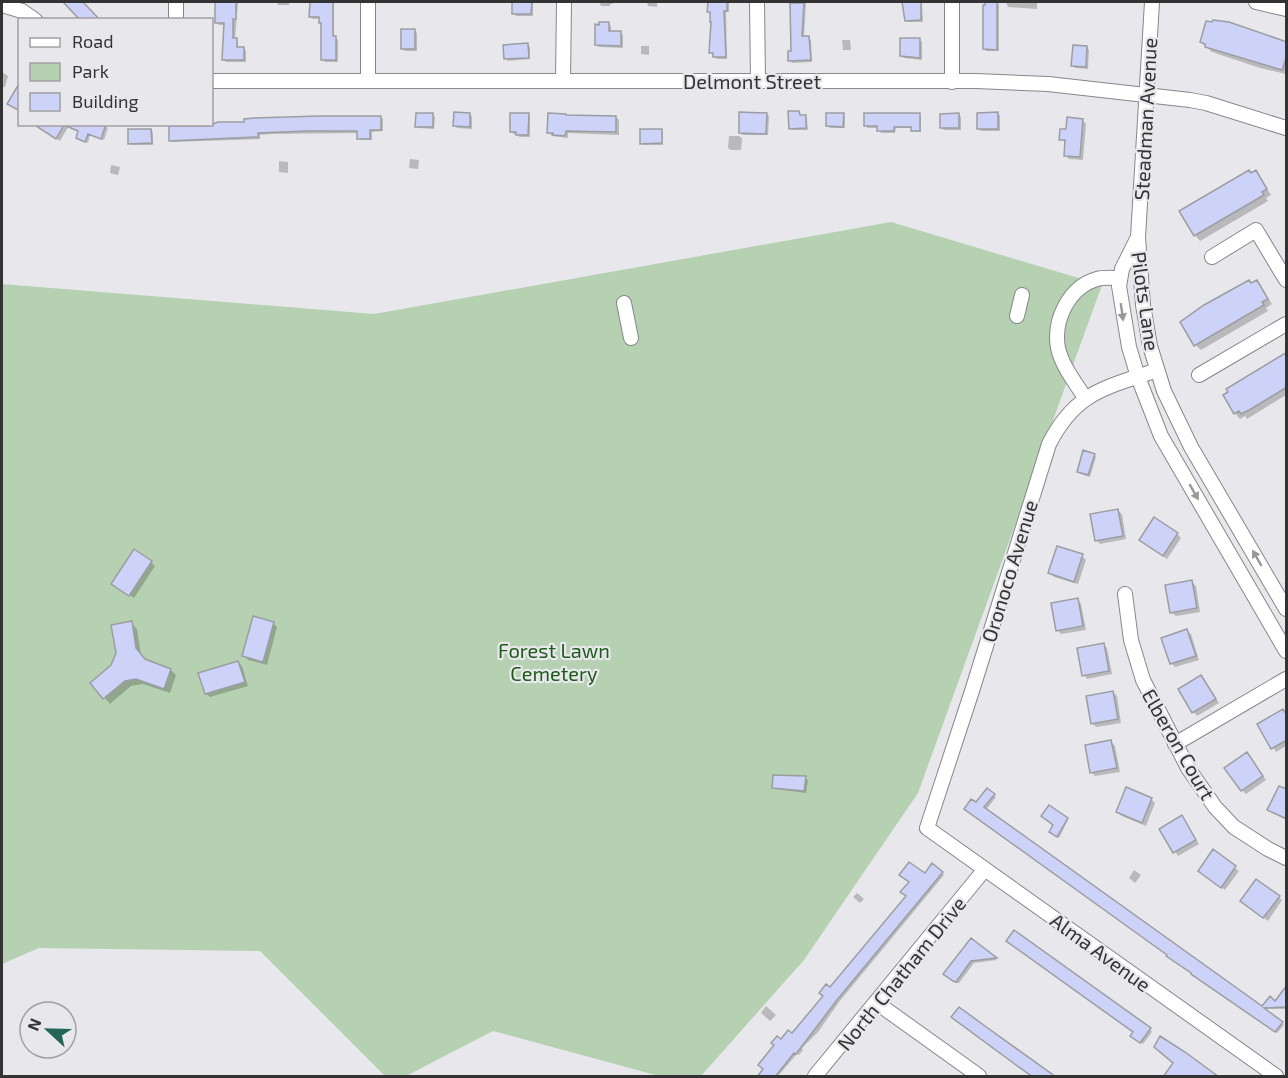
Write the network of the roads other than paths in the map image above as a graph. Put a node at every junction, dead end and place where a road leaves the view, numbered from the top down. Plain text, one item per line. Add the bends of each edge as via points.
1 (176, 2) edge
2 (368, 2) edge
3 (564, 2) edge
4 (757, 2) edge
5 (952, 2) edge
6 (1152, 2) edge
7 (1256, 2) edge
8 (3, 4) edge
9 (1287, 9) edge
10 (32, 18) edge
11 (176, 18) edge
12 (213, 81) edge
13 (368, 81) junction
14 (562, 81) junction
15 (758, 81) junction
16 (952, 82) junction
17 (1146, 96) junction
18 (1287, 128) edge
19 (1138, 237) junction
20 (1212, 257) dead end
21 (1120, 278) junction
22 (1287, 280) edge
23 (1022, 295) dead end
24 (624, 303) dead end
25 (1017, 316) dead end
26 (1287, 324) edge
27 (631, 338) dead end
28 (1157, 370) junction
29 (1199, 375) dead end
30 (1138, 377) junction
31 (1085, 398) junction
32 (1238, 527) junction
33 (1220, 538) junction
34 (1125, 594) dead end
35 (1287, 609) edge
36 (1287, 651) edge
37 (1287, 678) edge
38 (1175, 744) junction
39 (927, 828) joint
40 (1287, 858) edge
41 (986, 869) junction
42 (877, 1003) junction
43 (815, 1077) edge
44 (979, 1077) edge
45 (1276, 1077) edge

1 - 11 street
2 - 13 street
3 - 14 street
4 - 15 street
5 - 16 street
6 - 17 street, Steadman Avenue
7 - 9 street
8 - 10 street
12 - 13 street, Delmont Street
13 - 14 street, Delmont Street
14 - 15 street, Delmont Street
15 - 16 street, Delmont Street
16 - 17 street, Delmont Street via 1048,84
17 - 18 street, Delmont Street via 1206,103
17 - 19 street, Steadman Avenue
19 - 21 street, Pilots Lane
19 - 28 street, Pilots Lane via 1143,305
20 - 22 street via 1256,230
21 -> 30 street, Pilots Lane via 1123,317
21 - 31 street via 1100,278 1081,287 1060,319 1057,338 1061,357
23 - 25 street
24 - 27 street
26 - 29 street
28 - 30 street, Oronoco Avenue
28 - 32 street, Pilots Lane via 1191,447
30 - 31 street, Oronoco Avenue
30 -> 33 street, Pilots Lane via 1161,436
31 - 39 street, Oronoco Avenue via 1055,432 1044,456
32 - 33 street
35 -> 32 street, Pilots Lane
33 - 36 street, Pilots Lane
34 - 38 street, Elberon Court via 1137,663
37 - 38 street
38 - 40 street, Elberon Court via 1215,807 1234,827
39 - 41 street, Alma Avenue
41 - 42 street, North Chatham Drive
41 - 45 street, Alma Avenue
42 - 43 street, North Chatham Drive
42 - 44 street

